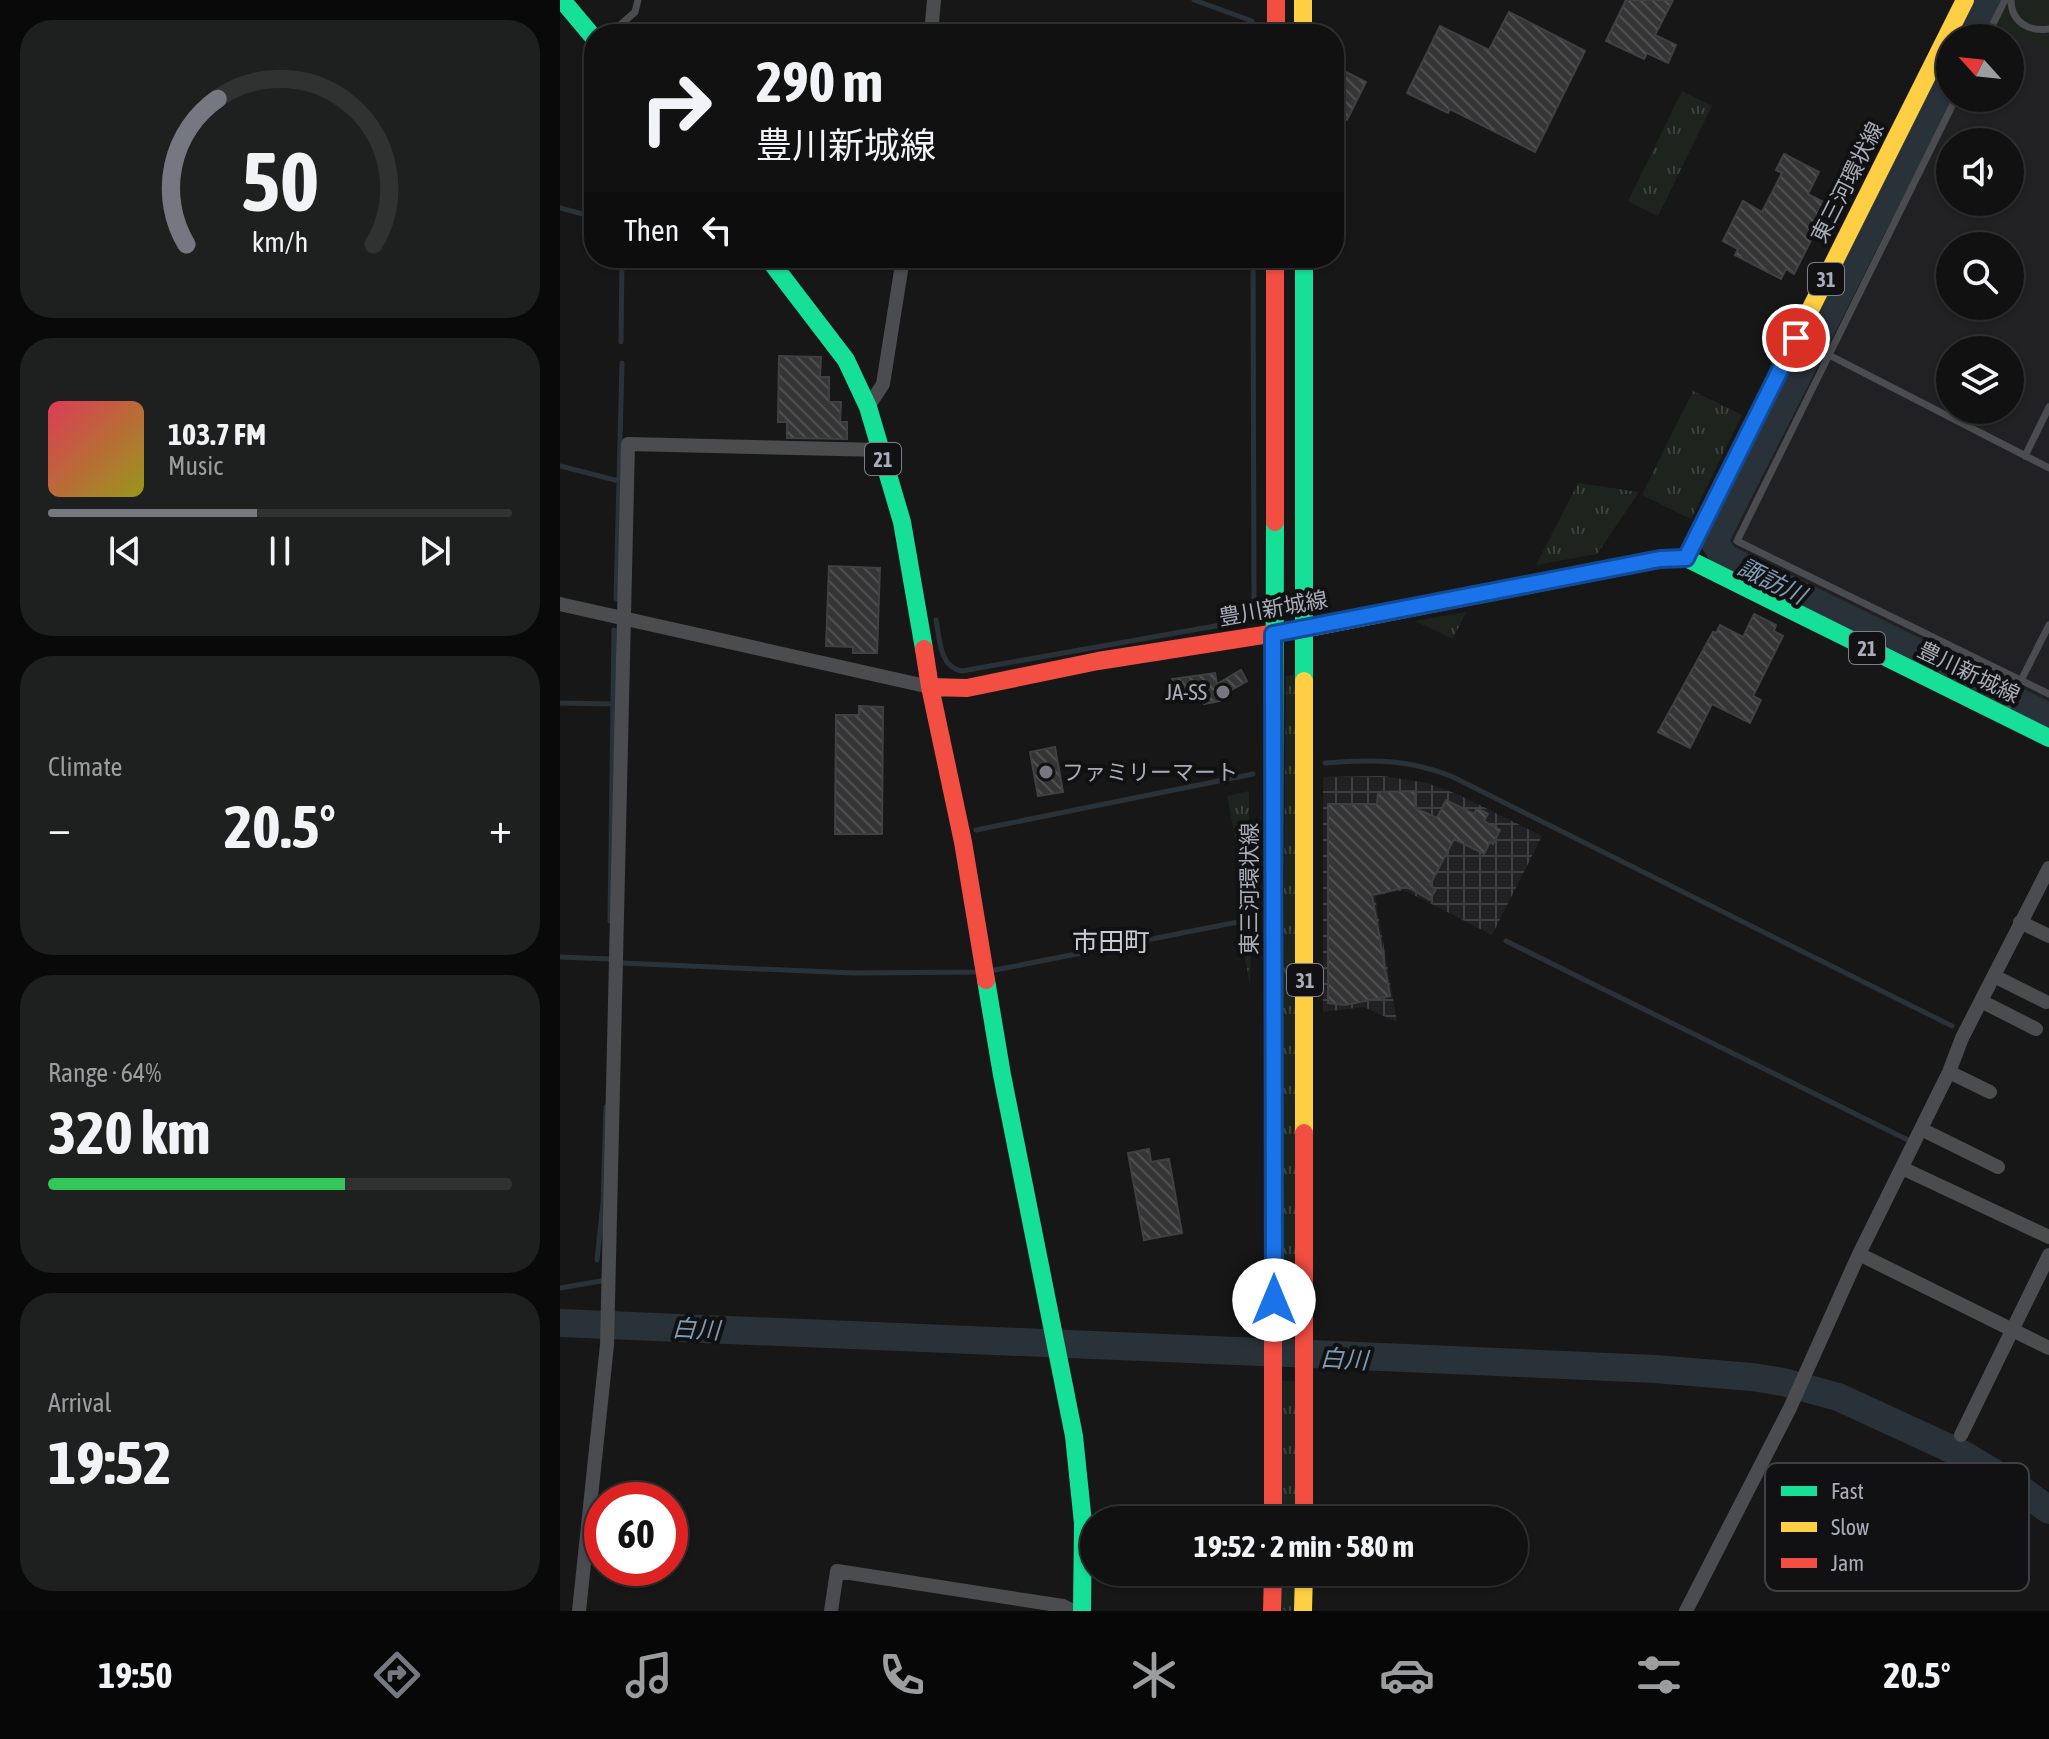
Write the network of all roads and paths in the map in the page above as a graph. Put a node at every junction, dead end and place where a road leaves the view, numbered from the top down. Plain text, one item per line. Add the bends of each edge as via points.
1 (562, 0) edge
2 (638, 0) edge
3 (934, 0) edge
4 (1276, 0) edge
5 (1303, 0) edge
6 (1965, 0) edge
7 (2005, 0) edge
8 (2011, 0) edge
9 (621, 24) edge
10 (932, 24) edge
11 (1276, 24) edge
12 (1303, 24) edge
13 (1993, 24) edge
14 (584, 26) edge
15 (2049, 29) edge
16 (1949, 112) edge
17 (776, 268) edge
18 (901, 268) edge
19 (1275, 268) edge
20 (1304, 268) edge
21 (1829, 355) junction
22 (868, 407) junction
23 (2049, 407) edge
24 (881, 450) junction
25 (2025, 456) junction
26 (2049, 468) edge
27 (1686, 558) junction
28 (560, 604) edge
29 (623, 620) junction
30 (2049, 625) edge
31 (1304, 629) junction
32 (1273, 634) junction
33 (2021, 681) junction
34 (930, 687) junction
35 (2049, 694) edge
36 (2005, 711) junction
37 (2049, 738) edge
38 (2049, 868) edge
39 (2020, 922) junction
40 (2049, 936) edge
41 (1994, 976) junction
42 (1981, 1001) junction
43 (2046, 1002) dead end
44 (2036, 1029) dead end
45 (1949, 1072) junction
46 (1990, 1092) dead end
47 (1921, 1129) junction
48 (1998, 1167) dead end
49 (1902, 1168) junction
50 (2049, 1237) edge
51 (1859, 1254) junction
52 (2049, 1255) edge
53 (2011, 1329) junction
54 (2049, 1348) edge
55 (1961, 1435) dead end
56 (1273, 1506) edge
57 (1304, 1506) edge
58 (1273, 1586) edge
59 (1304, 1586) edge
60 (579, 1611) edge
61 (831, 1611) edge
62 (1073, 1611) edge
63 (1082, 1611) edge
64 (1272, 1611) edge
65 (1303, 1611) edge
66 (1686, 1611) edge

1 - 14 main road
2 - 9 lane via 635,12
3 - 10 street
4 - 11 main road
5 - 12 main road
6 - 27 main road, 東三河環状線 / 31
7 - 13 lane
8 - 15 lane via 2012,14 2020,23
16 - 21 lane
17 - 22 main road, 21 via 846,360
18 - 22 street via 883,384
19 - 32 main road, 東三河環状線 / 31
20 - 31 main road, 31
21 - 25 lane
21 - 33 lane via 1737,541
22 - 24 main road, 21
23 - 25 lane
24 - 29 street via 628,444
24 - 34 main road, 21 via 902,522
25 - 26 lane
27 - 31 main road, 豊川新城線
27 - 36 main road, 豊川新城線 / 21
28 - 29 street
29 - 34 street
29 - 60 street via 607,1339
30 - 33 lane
31 - 32 main road, 豊川新城線
31 - 57 main road, 31
32 - 34 main road, 豊川新城線 via 967,688
32 - 56 main road, 東三河環状線 / 31
33 - 35 lane
33 - 36 lane
34 - 63 main road via 1074,1436 1083,1523
36 - 37 main road, 豊川新城線 / 21
38 - 39 street
39 - 40 street
39 - 41 street
41 - 42 street
41 - 43 street
42 - 44 street
42 - 45 street
45 - 46 street
45 - 47 street
47 - 48 street
47 - 49 street
49 - 50 street
49 - 51 street
51 - 53 street
51 - 66 street via 1790,1408
52 - 53 street
53 - 54 street
53 - 55 street
58 - 64 main road
59 - 65 main road
61 - 62 street via 837,1571

